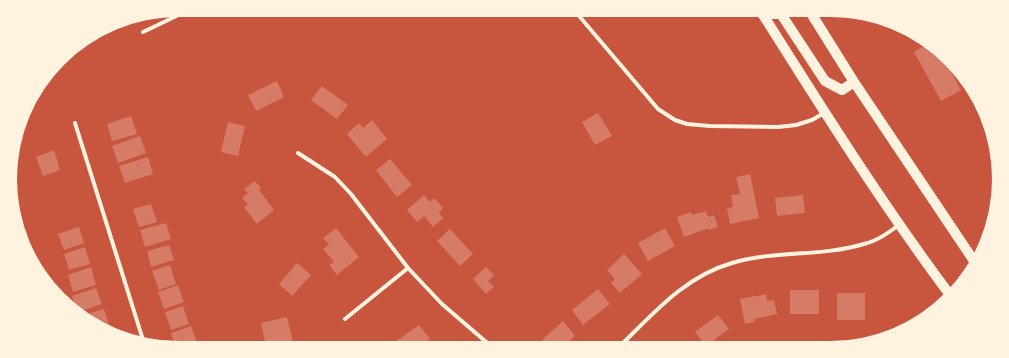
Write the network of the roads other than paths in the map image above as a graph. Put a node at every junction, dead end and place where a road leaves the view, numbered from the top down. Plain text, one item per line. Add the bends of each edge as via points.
1 (174, 17) edge
2 (580, 17) edge
3 (764, 17) edge
4 (783, 17) edge
5 (813, 17) edge
6 (143, 32) dead end
7 (854, 82) junction
8 (825, 113) junction
9 (75, 123) dead end
10 (298, 153) dead end
11 (899, 225) junction
12 (972, 257) edge
13 (408, 268) junction
14 (947, 291) edge
15 (344, 319) dead end
16 (142, 336) edge
17 (485, 341) edge
18 (625, 341) edge

1 - 6 street
2 - 8 street via 658,109 676,120 687,124 710,126 778,127 796,125
3 - 8 highway
4 - 7 highway via 825,81 842,90
5 - 7 highway
7 - 12 highway
8 - 11 highway
9 - 16 street
10 - 13 street via 340,182
11 - 14 highway
11 - 18 street via 866,244 842,250 759,257 708,272 688,283
13 - 15 street
13 - 17 street via 442,304

